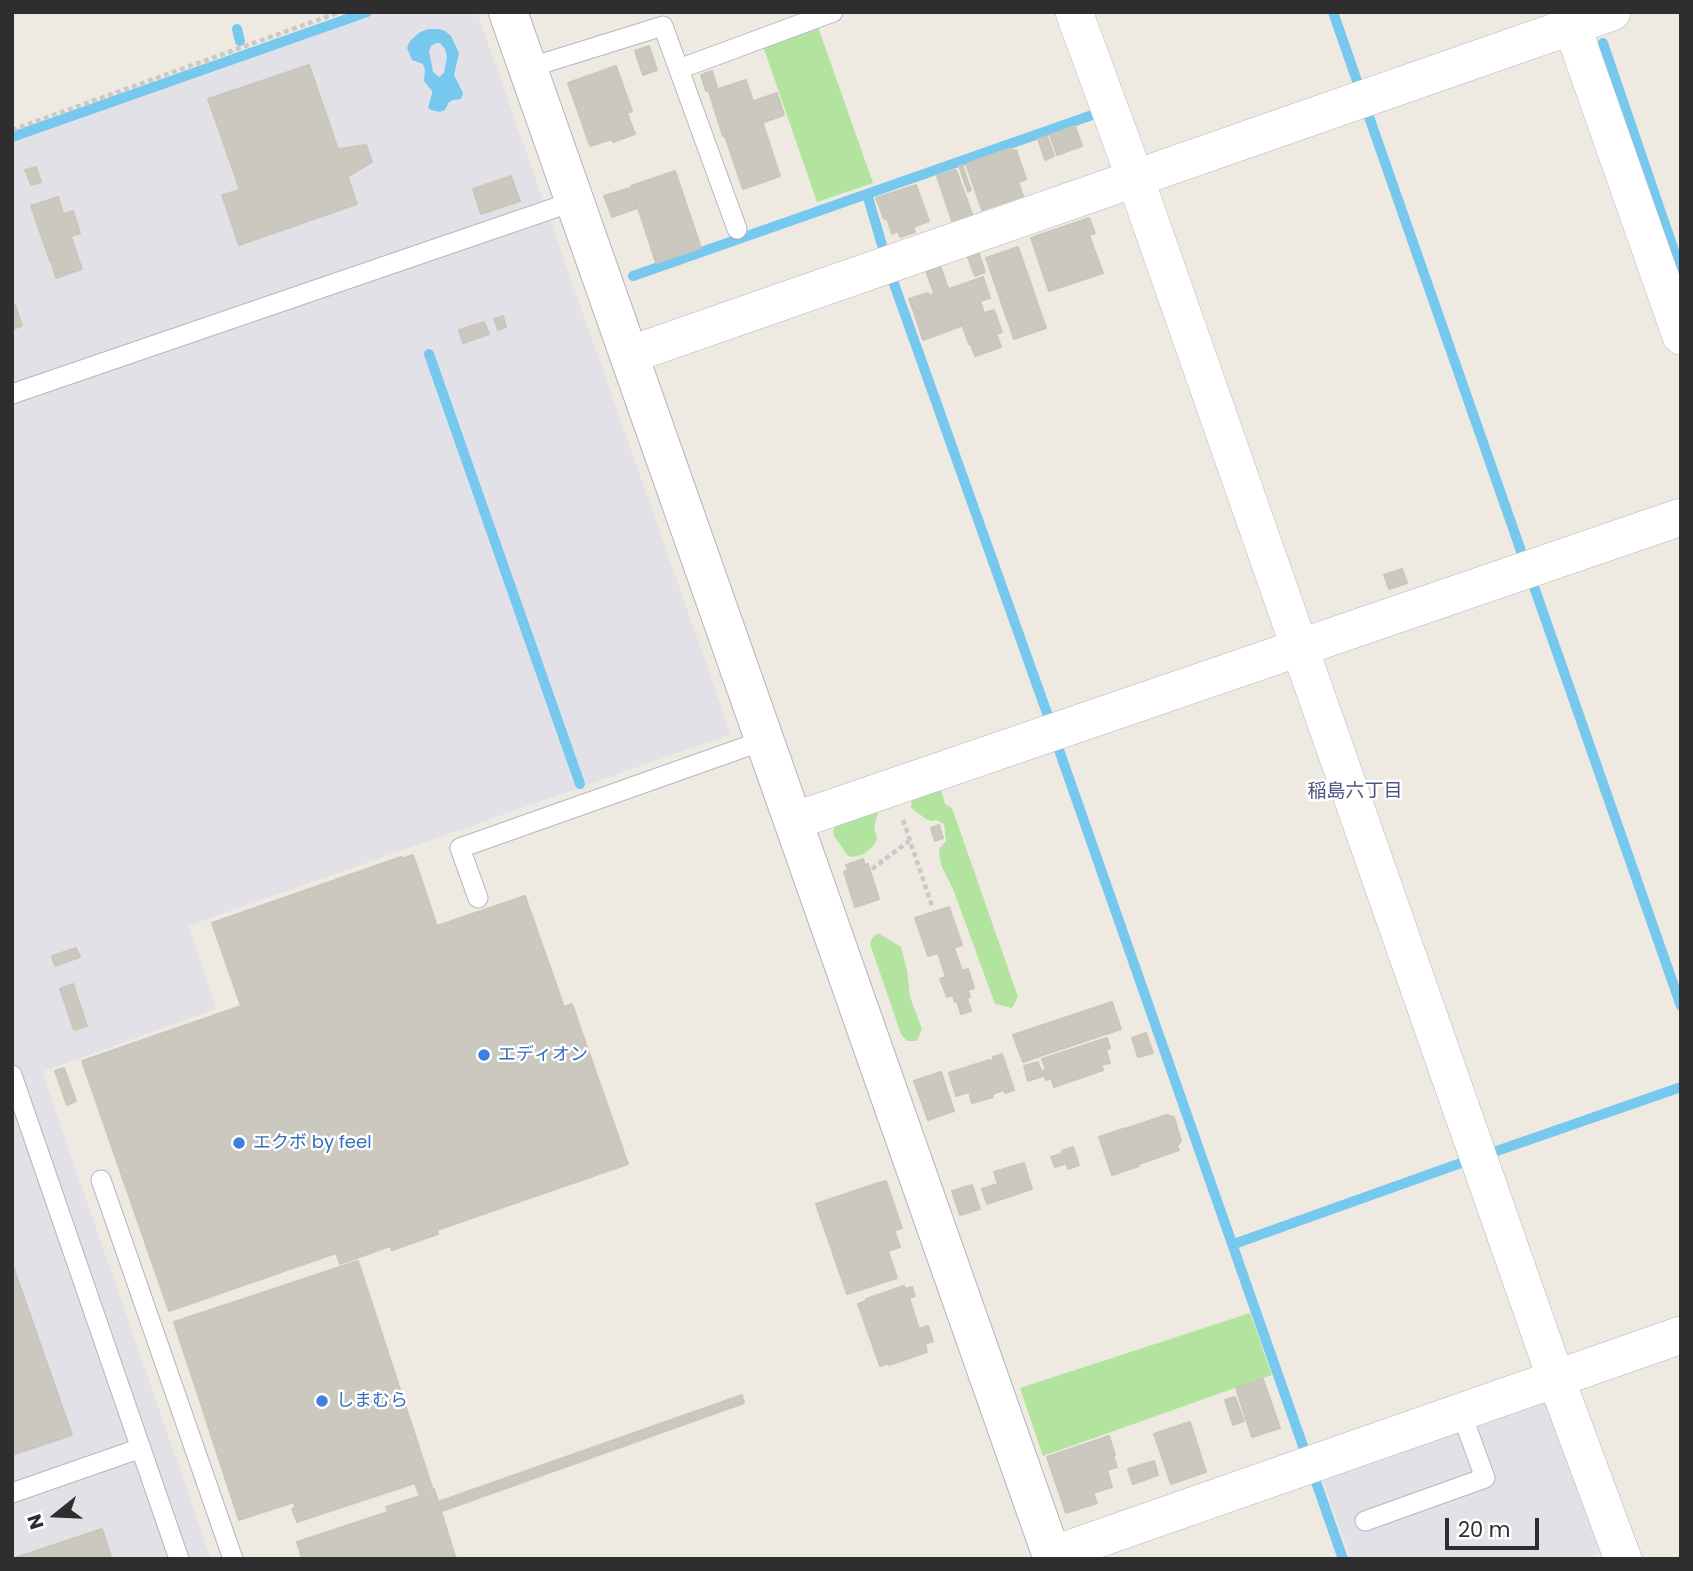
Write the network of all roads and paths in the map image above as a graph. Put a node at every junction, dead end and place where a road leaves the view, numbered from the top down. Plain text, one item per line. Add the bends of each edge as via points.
1 (340, 12) edge
2 (508, 12) edge
3 (833, 12) edge
4 (1074, 12) edge
5 (1612, 12) edge
6 (1551, 25) edge
7 (528, 68) junction
8 (679, 69) junction
9 (12, 130) edge
10 (1135, 178) junction
11 (575, 201) junction
12 (737, 229) dead end
13 (1681, 336) edge
14 (629, 355) junction
15 (12, 394) edge
16 (1681, 517) edge
17 (1300, 648) junction
18 (765, 740) junction
19 (892, 788) junction
20 (794, 821) junction
21 (909, 841) junction
22 (872, 869) dead end
23 (478, 898) dead end
24 (933, 909) dead end
25 (12, 1075) edge
26 (101, 1181) dead end
27 (1681, 1335) edge
28 (1556, 1379) junction
29 (1461, 1412) junction
30 (141, 1448) junction
31 (12, 1493) edge
32 (1365, 1521) dead end
33 (1053, 1557) edge
34 (179, 1559) edge
35 (233, 1559) edge
36 (1623, 1559) edge

1 - 9 path
2 - 7 street
3 - 8 lane
4 - 10 street
5 - 6 street
6 - 10 street
6 - 13 street
7 - 8 lane via 663,26
7 - 11 street
8 - 12 lane
10 - 14 street
10 - 17 street
11 - 14 street
11 - 15 lane
14 - 18 street
16 - 17 street
17 - 19 street
17 - 28 street
18 - 20 street
18 - 23 lane via 460,848
19 - 20 street
19 - 21 path
20 - 33 street
21 - 22 path
21 - 24 path
25 - 30 lane
26 - 35 lane
27 - 28 street
28 - 29 street
28 - 36 street
29 - 32 lane via 1485,1478
29 - 33 street
30 - 31 lane
30 - 34 lane

